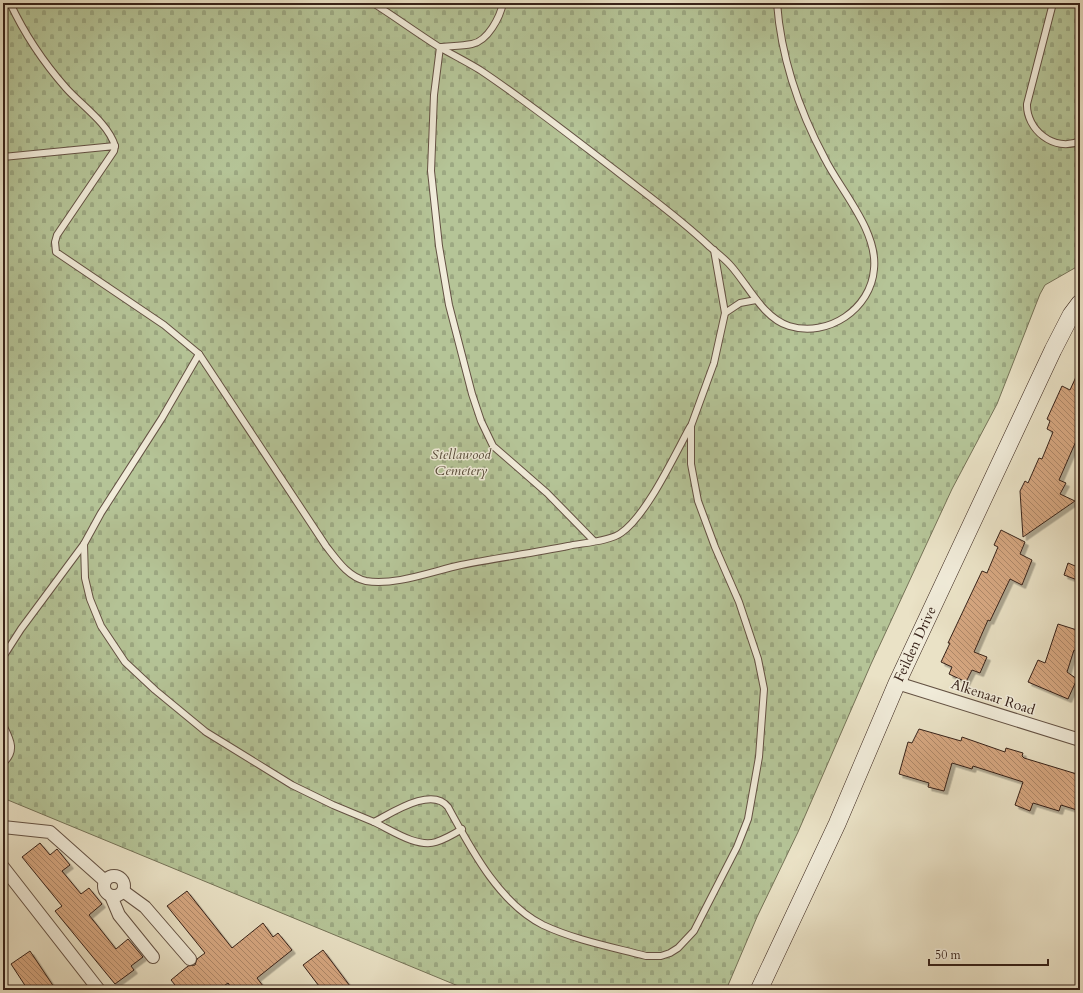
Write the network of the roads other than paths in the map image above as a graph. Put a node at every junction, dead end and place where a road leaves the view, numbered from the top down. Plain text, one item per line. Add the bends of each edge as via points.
1 (10, 3) edge
2 (373, 3) edge
3 (503, 3) edge
4 (777, 3) edge
5 (1053, 3) edge
6 (440, 47) junction
7 (1080, 141) edge
8 (115, 146) junction
9 (3, 157) edge
10 (714, 250) junction
11 (756, 300) junction
12 (1080, 303) edge
13 (725, 313) junction
14 (199, 354) junction
15 (691, 426) junction
16 (594, 541) junction
17 (84, 544) junction
18 (3, 657) edge
19 (897, 683) junction
20 (3, 725) edge
21 (1080, 740) edge
22 (3, 763) edge
23 (374, 822) junction
24 (6, 829) edge
25 (462, 829) junction
26 (3, 867) edge
27 (105, 881) junction
28 (123, 891) junction
29 (111, 896) junction
30 (152, 957) dead end
31 (190, 959) dead end
32 (99, 990) edge
33 (759, 990) edge

1 - 8 lane via 42,57 66,88 109,134
2 - 6 lane
3 - 6 lane via 495,23 479,40 473,44
4 - 11 lane via 787,59 798,97 826,160 865,228 871,242 874,268 865,297 844,318 827,326 814,329 788,326
5 - 7 lane via 1027,104 1027,114 1034,130 1047,139 1063,143
6 - 10 lane via 479,70 554,123
6 - 16 lane via 434,95 431,171 439,246 449,305 480,421 493,446 547,493
8 - 9 lane
8 - 14 lane via 111,157 57,235 56,252 164,325
10 - 11 lane via 730,265
10 - 13 lane
11 - 13 lane via 740,303
12 - 19 street, Feilden Drive via 1053,350
13 - 15 lane via 714,363
14 - 16 lane via 326,546 354,577 379,582 396,580
14 - 17 lane
15 - 16 lane via 641,512 630,526 620,535
15 - 25 lane via 691,464 698,501 749,628 764,689 759,756 748,819 737,847 694,931 678,948 661,956 646,956 543,925 528,916 495,883
17 - 18 lane
17 - 23 lane via 85,578 90,599 101,626 125,662 206,732 292,785
19 - 21 street, Alkenaar Road
19 - 33 street, Feilden Drive via 837,824
20 - 22 lane via 12,746 9,757
23 - 25 lane via 424,842 435,842
23 - 25 lane via 420,801 433,799 445,804
24 - 27 street via 42,830 55,835
26 - 32 street
27 - 28 street via 116,876 123,882
27 - 29 street via 104,890
28 - 29 street
28 - 31 street via 145,907
29 - 30 street via 119,915

